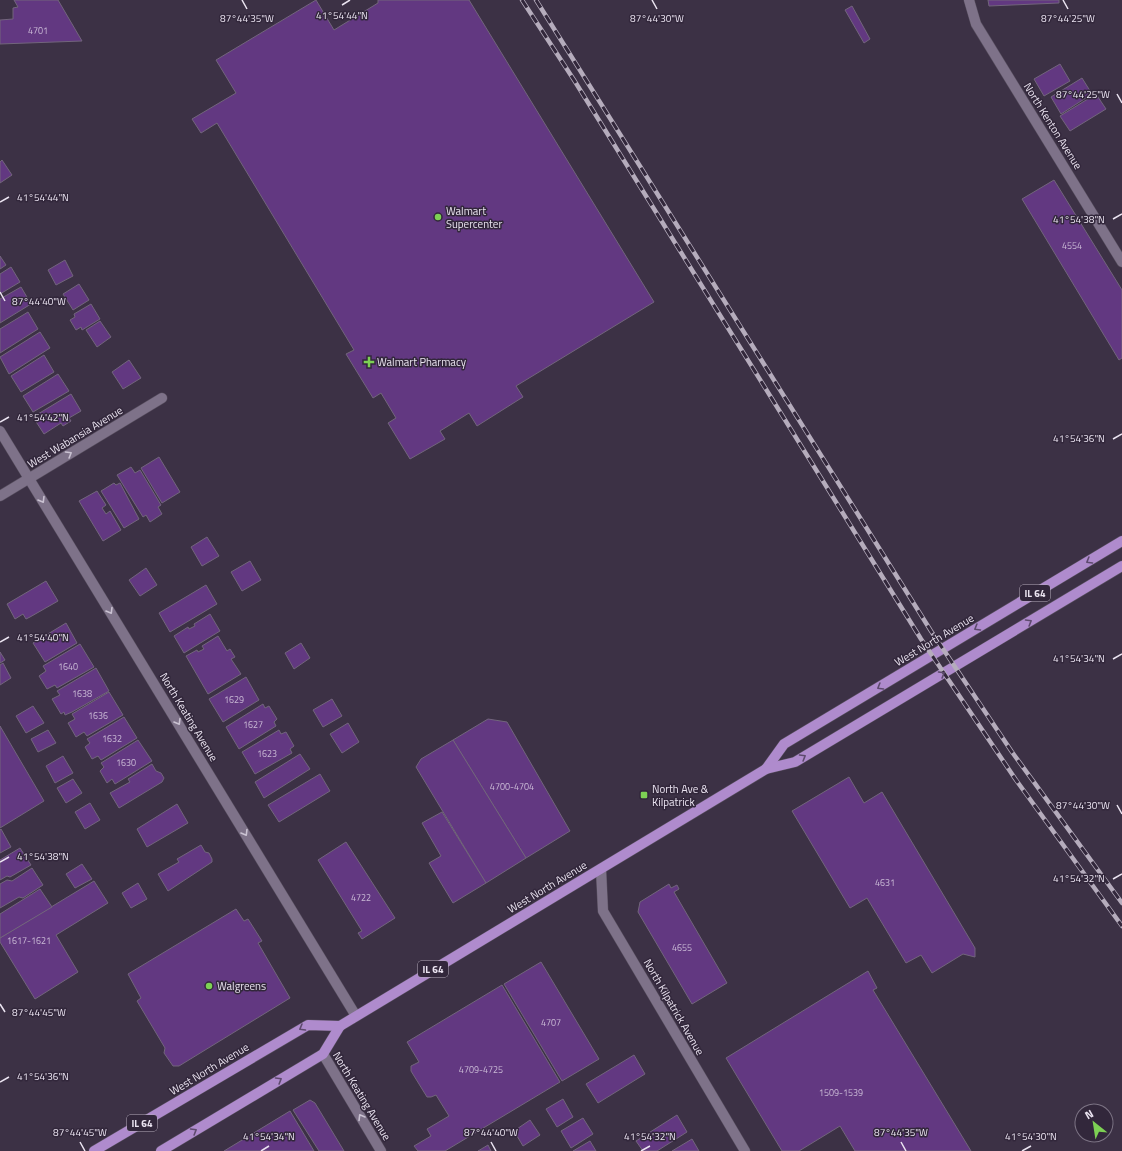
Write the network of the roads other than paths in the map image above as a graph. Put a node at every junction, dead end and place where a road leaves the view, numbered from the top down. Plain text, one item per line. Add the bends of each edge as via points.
1 (969, 0) edge
2 (1122, 262) edge
3 (162, 398) dead end
4 (0, 431) edge
5 (29, 478) junction
6 (0, 496) edge
7 (1122, 541) edge
8 (1122, 566) edge
9 (766, 769) junction
10 (601, 869) junction
11 (356, 1016) junction
12 (340, 1026) junction
13 (323, 1054) junction
14 (94, 1151) edge
15 (161, 1151) edge
16 (380, 1151) edge
17 (745, 1151) edge

1 - 2 street, North Kenton Avenue via 976,24
5 -> 3 street, West Wabansia Avenue
4 - 5 street, North Keating Avenue
5 - 6 street, West Wabansia Avenue
5 -> 11 street, North Keating Avenue
7 -> 9 main road, West North Avenue / IL 64 via 784,744
9 -> 8 main road, West North Avenue / IL 64 via 795,762
9 - 10 main road, West North Avenue / IL 64
10 - 11 main road, West North Avenue / IL 64
10 - 17 street, North Kilpatrick Avenue via 603,911
11 - 12 main road, West North Avenue / IL 64
12 - 13 main road, West North Avenue / IL 64
12 -> 14 main road, West North Avenue / IL 64 via 308,1025
15 -> 13 main road, West North Avenue / IL 64
16 -> 13 street, North Keating Avenue

